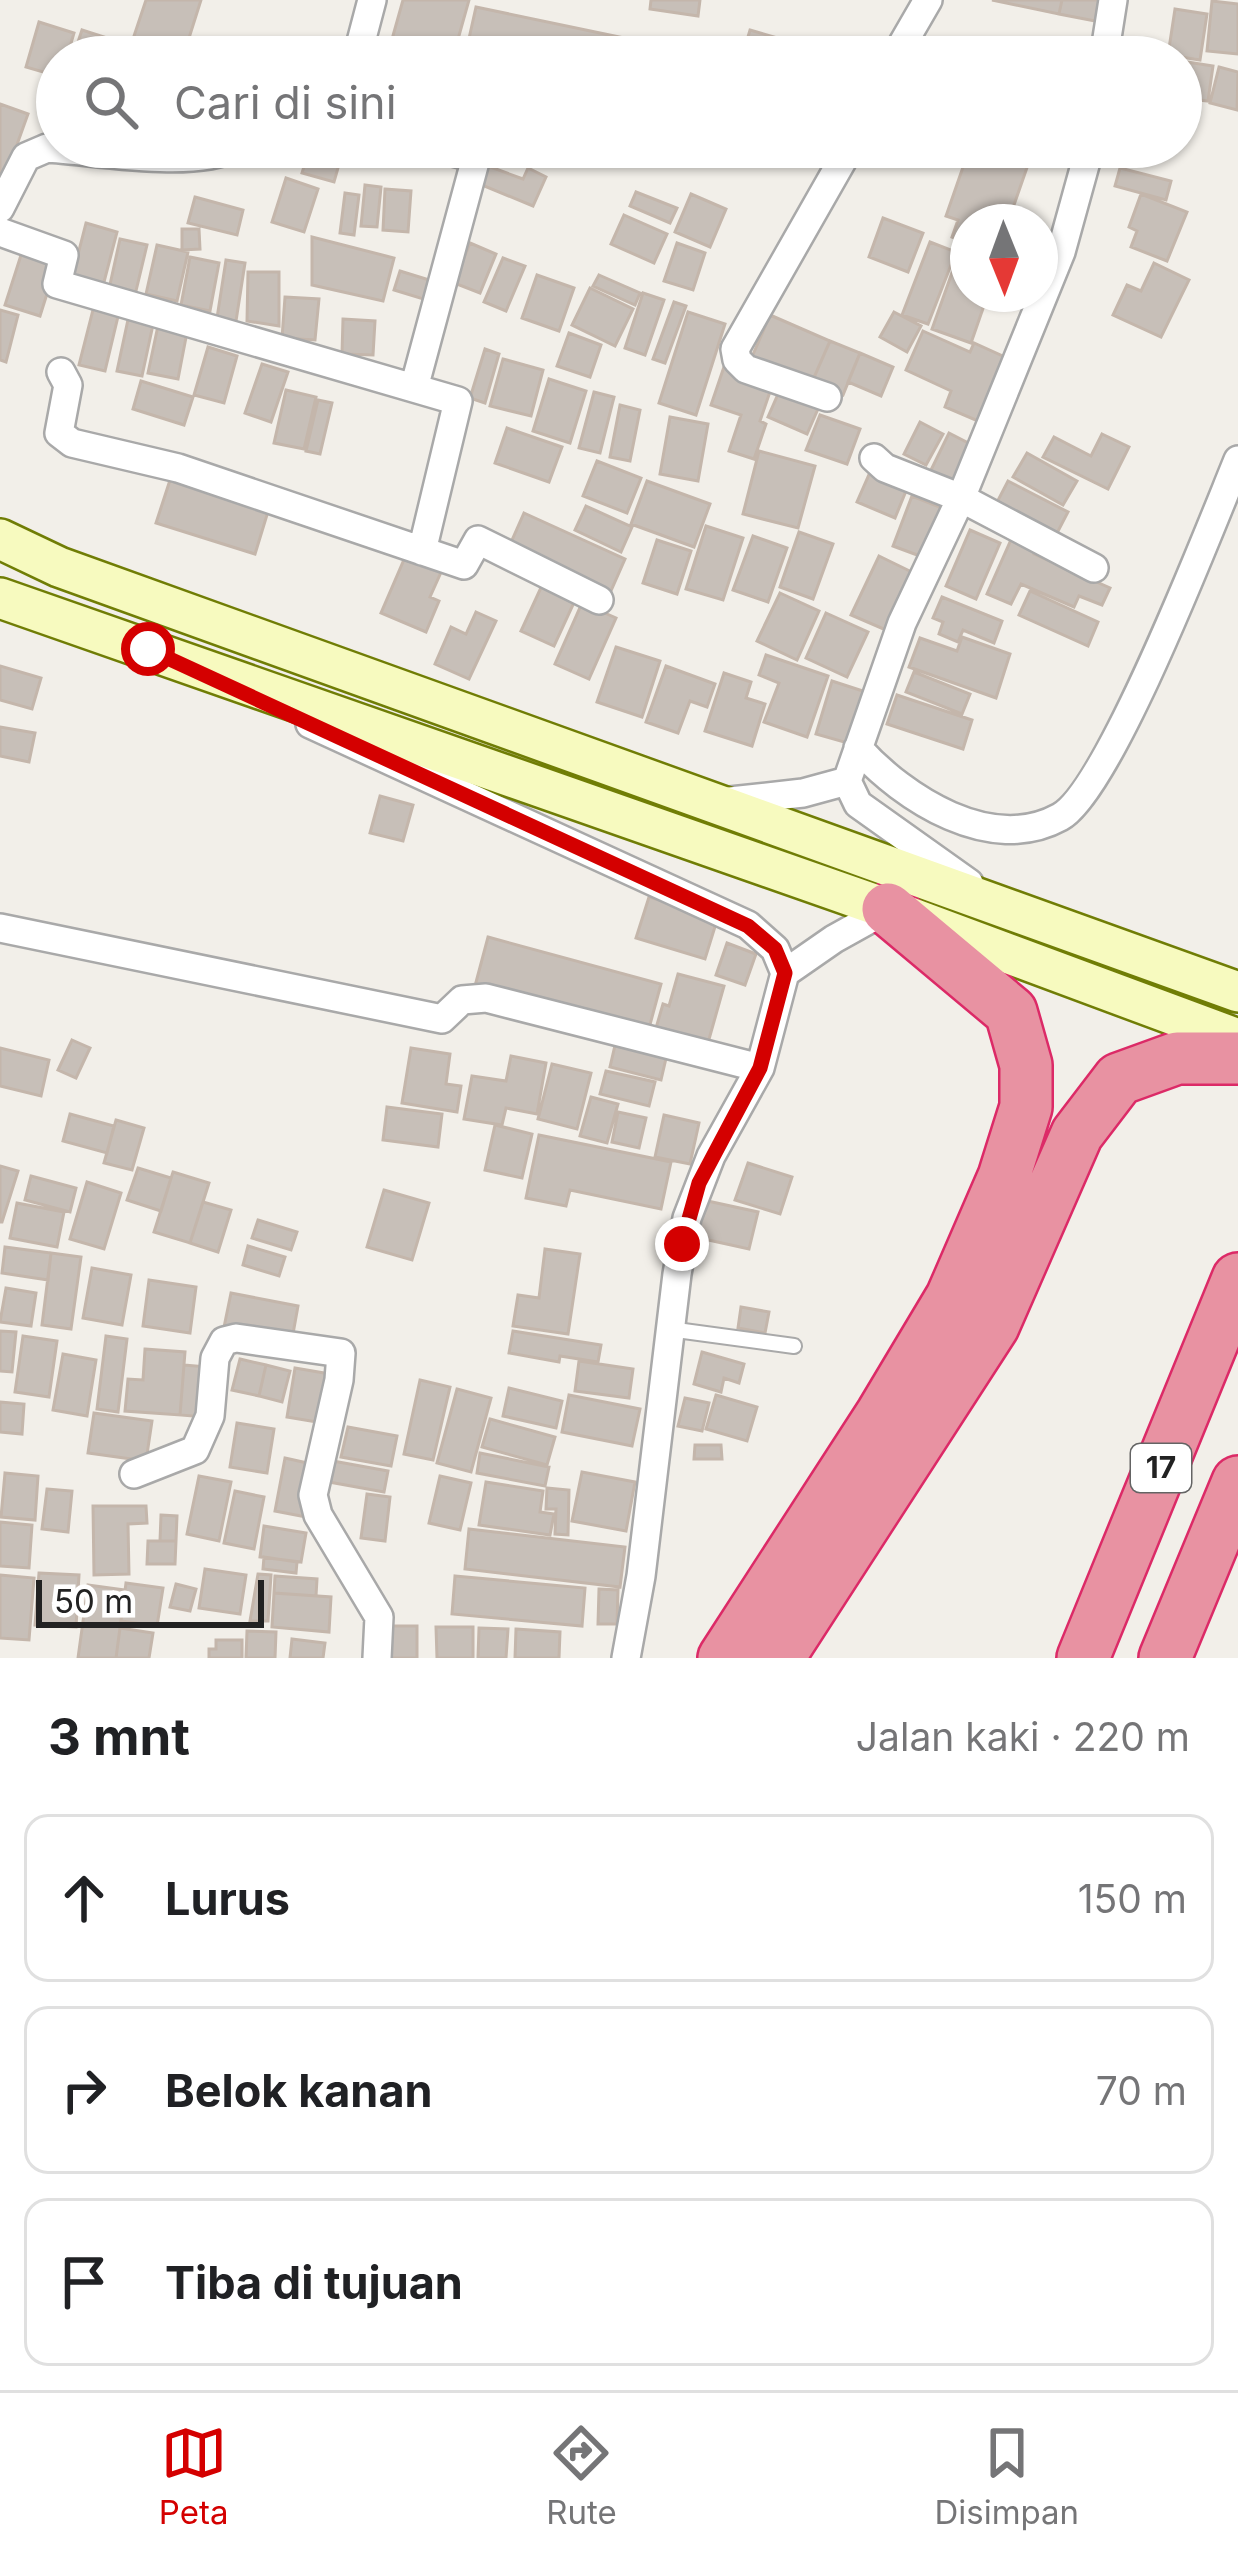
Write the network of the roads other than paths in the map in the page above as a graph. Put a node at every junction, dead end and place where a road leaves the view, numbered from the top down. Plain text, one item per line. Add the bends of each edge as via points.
1 (372, 0) edge
2 (928, 0) edge
3 (1113, 0) edge
4 (363, 36) edge
5 (907, 36) edge
6 (1107, 36) edge
7 (36, 153) edge
8 (473, 168) edge
9 (838, 168) edge
10 (1084, 168) edge
11 (0, 208) edge
12 (0, 232) edge
13 (61, 372) dead end
14 (414, 388) junction
15 (827, 397) dead end
16 (874, 458) dead end
17 (1238, 460) edge
18 (961, 498) junction
19 (0, 539) edge
20 (422, 551) junction
21 (1094, 568) dead end
22 (0, 598) edge
23 (599, 599) dead end
24 (148, 649) junction
25 (858, 748) junction
26 (847, 781) junction
27 (717, 803) junction
28 (998, 902) junction
29 (888, 909) junction
30 (0, 928) edge
31 (785, 973) junction
32 (1238, 992) edge
33 (1238, 1039) edge
34 (1238, 1058) edge
35 (760, 1068) junction
36 (1238, 1279) edge
37 (669, 1329) junction
38 (794, 1346) dead end
39 (134, 1474) dead end
40 (1238, 1482) edge
41 (377, 1658) edge
42 (626, 1658) edge
43 (724, 1658) edge
44 (778, 1658) edge
45 (1083, 1658) edge
46 (1166, 1658) edge

1 - 4 street
2 - 5 street
3 - 6 street
7 - 11 street
8 - 14 street
9 - 15 street via 735,349 746,369
10 - 18 street via 1060,252
12 - 14 street via 64,255 58,284
13 - 20 street via 68,385 59,433 72,443 178,468
14 - 20 street via 458,400
16 - 18 street
17 - 25 street via 1135,702 1090,786 1062,817 992,830 943,813
18 - 21 street
18 - 25 street via 902,623
19 - 27 main road
20 - 23 street via 464,565 478,540
22 - 24 main road
24 - 29 main road
24 - 31 street via 748,926 775,949
25 - 26 street
26 - 27 street
26 - 28 street via 858,804
27 - 28 main road
28 - 32 main road
29 - 31 street
29 - 33 main road
29 - 43 highway via 1011,1012 1026,1065 1025,1107 952,1297
30 - 35 street via 442,1019 462,1000 486,998
31 - 35 street
34 - 44 highway via 1177,1058 1119,1079 1078,1134 993,1326
35 - 37 street via 699,1183
36 - 45 highway, 17
37 - 38 lane
37 - 42 street
39 - 41 street via 195,1450 224,1341 341,1353 314,1495 379,1617
40 - 46 highway, 17

